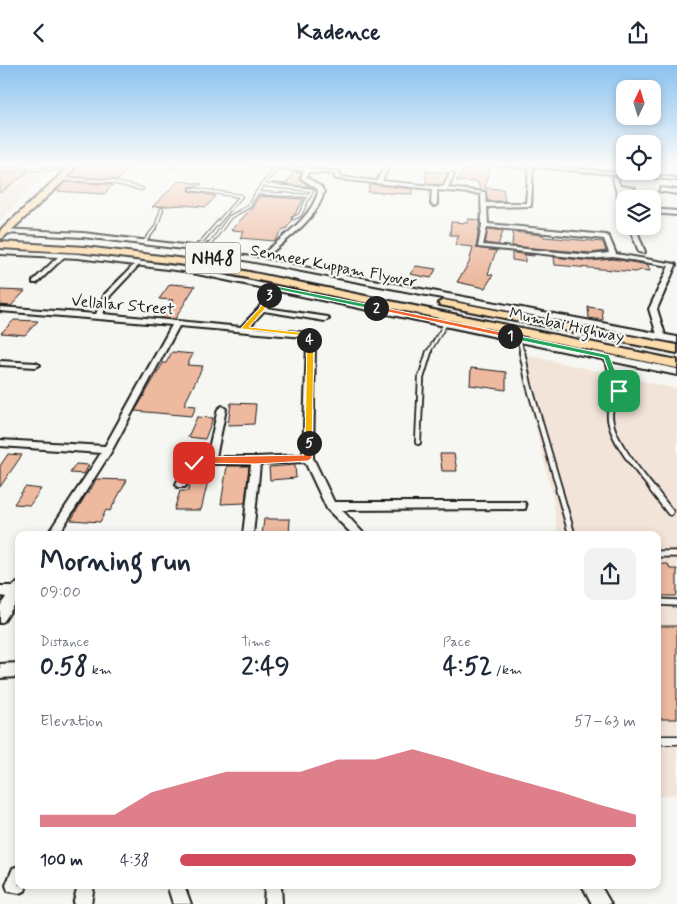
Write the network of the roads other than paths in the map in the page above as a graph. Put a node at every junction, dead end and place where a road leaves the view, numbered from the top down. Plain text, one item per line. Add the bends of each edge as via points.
1 (29, 203) edge
2 (34, 203) edge
3 (236, 203) edge
4 (250, 203) edge
5 (306, 203) edge
6 (318, 203) edge
7 (529, 203) edge
8 (485, 205) joint
9 (162, 209) dead end
10 (661, 212) edge
11 (677, 213) edge
12 (294, 218) dead end
13 (485, 225) junction
14 (1, 233) edge
15 (635, 235) edge
16 (145, 241) junction
17 (0, 245) edge
18 (196, 248) junction
19 (205, 250) junction
20 (0, 251) edge
21 (642, 252) dead end
22 (63, 255) junction
23 (613, 255) junction
24 (260, 260) junction
25 (138, 263) junction
26 (675, 265) edge
27 (35, 282) dead end
28 (273, 287) junction
29 (483, 307) junction
30 (0, 309) edge
31 (262, 309) junction
32 (418, 309) joint
33 (100, 315) junction
34 (326, 319) dead end
35 (448, 319) junction
36 (177, 323) junction
37 (244, 328) junction
38 (518, 338) junction
39 (662, 338) junction
40 (677, 341) edge
41 (677, 349) edge
42 (606, 357) junction
43 (0, 363) edge
44 (677, 364) edge
45 (36, 365) dead end
46 (677, 372) edge
47 (222, 409) dead end
48 (418, 442) dead end
49 (0, 443) edge
50 (108, 450) junction
51 (308, 458) junction
52 (211, 461) junction
53 (256, 461) junction
54 (181, 485) dead end
55 (331, 506) junction
56 (521, 506) dead end
57 (670, 512) dead end
58 (55, 531) edge
59 (248, 531) edge
60 (356, 531) edge
61 (571, 531) edge
62 (661, 554) edge
63 (677, 554) edge
64 (15, 589) edge
65 (0, 591) edge
66 (15, 592) edge
67 (661, 602) edge
68 (677, 603) edge
69 (0, 617) edge
70 (15, 670) edge
71 (0, 671) edge
72 (661, 740) edge
73 (677, 740) edge
74 (85, 889) edge
75 (177, 889) edge
76 (273, 889) edge
77 (593, 889) edge
78 (82, 904) edge
79 (182, 904) edge
80 (273, 904) edge
81 (602, 904) edge

1 - 14 main road
2 - 14 main road
3 - 18 lane
4 - 19 lane via 230,217
5 - 12 lane via 300,215
6 - 24 street
7 - 8 street
8 - 13 street
9 - 16 lane via 156,229
10 - 11 street
13 - 23 street via 606,237
13 - 23 street via 480,246 590,257
14 - 16 street via 73,234
14 - 29 highway, Senneer Kuppam Flyover / NH48 via 187,254 464,307
15 - 21 street
16 - 18 street
17 - 32 highway, Senneer Kuppam Flyover / NH48 via 85,250 178,261
18 - 19 street
19 - 24 street
20 - 22 street
22 - 25 street
22 - 27 street
23 - 26 street
24 - 29 street
25 - 28 street
25 - 33 street via 107,295
26 - 39 street via 653,309
28 - 31 street
28 - 35 street
29 - 39 street
29 - 41 highway, Mumbai Highway / NH48
30 - 33 street, Vellalar Street
31 - 34 street
31 - 37 street
32 - 35 highway, Senneer Kuppam Flyover / NH48
33 - 36 street, Vellalar Street
35 - 38 street
35 - 44 highway, Mumbai Highway / NH48
35 - 48 lane via 422,371
36 - 37 street, Vellalar Street
36 - 50 street
37 - 51 street, Vellalar Street via 307,335 311,344
38 - 42 street
38 - 61 lane
39 - 40 street
42 - 46 street
42 - 57 lane via 619,391 610,411 610,423 617,441
43 - 45 street
47 - 52 street
49 - 50 street
50 - 58 street
51 - 53 street
51 - 55 street
52 - 53 street
52 - 54 street via 194,463
53 - 59 street
55 - 56 street
55 - 60 street
62 - 63 lane
64 - 65 street
66 - 69 street
67 - 68 lane
70 - 71 street
72 - 73 lane
74 - 78 street
75 - 79 street
76 - 80 street
77 - 81 street

